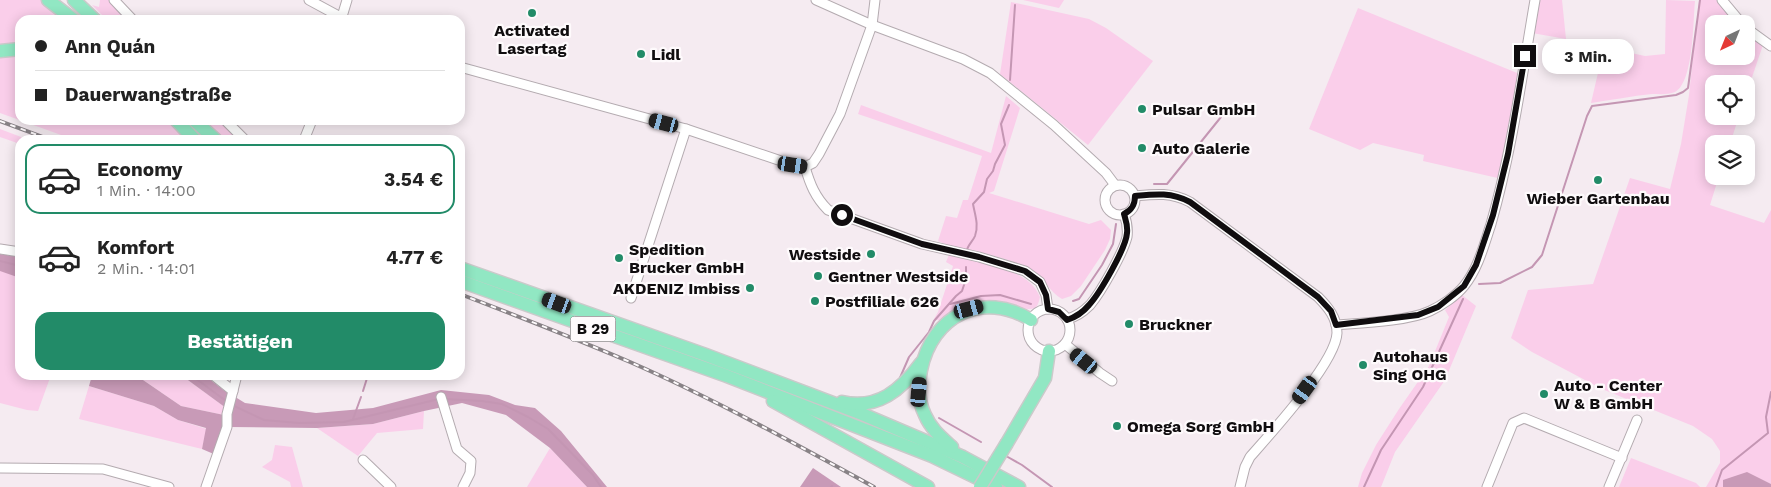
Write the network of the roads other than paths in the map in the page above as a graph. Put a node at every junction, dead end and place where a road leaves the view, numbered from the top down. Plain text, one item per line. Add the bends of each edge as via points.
1 (48, 0) edge
2 (69, 0) edge
3 (74, 0) edge
4 (114, 0) edge
5 (309, 0) edge
6 (347, 0) edge
7 (816, 0) edge
8 (875, 0) edge
9 (1535, 0) edge
10 (1725, 1) edge
11 (84, 10) junction
12 (68, 15) edge
13 (90, 15) edge
14 (128, 15) edge
15 (336, 15) edge
16 (344, 15) edge
17 (1735, 15) edge
18 (872, 25) junction
19 (1755, 34) edge
20 (1771, 46) edge
21 (15, 50) edge
22 (0, 51) edge
23 (465, 68) edge
24 (181, 125) edge
25 (200, 125) edge
26 (230, 125) edge
27 (686, 129) junction
28 (190, 135) edge
29 (210, 135) edge
30 (240, 135) edge
31 (805, 167) junction
32 (1115, 185) junction
33 (1135, 196) junction
34 (1124, 214) junction
35 (0, 250) edge
36 (15, 252) edge
37 (465, 270) edge
38 (465, 283) edge
39 (631, 298) dead end
40 (1048, 309) junction
41 (1031, 320) junction
42 (1067, 320) junction
43 (1336, 325) junction
44 (1065, 344) junction
45 (1049, 351) junction
46 (923, 361) junction
47 (727, 376) junction
48 (218, 380) edge
49 (236, 380) edge
50 (1112, 381) dead end
51 (232, 393) junction
52 (814, 396) junction
53 (441, 400) dead end
54 (1637, 420) dead end
55 (963, 457) junction
56 (1622, 458) junction
57 (362, 460) dead end
58 (0, 468) edge
59 (169, 487) edge
60 (206, 487) edge
61 (391, 487) edge
62 (463, 487) edge
63 (928, 487) edge
64 (980, 487) edge
65 (996, 487) edge
66 (1019, 487) edge
67 (1240, 487) edge
68 (1487, 487) edge
69 (1609, 487) edge

1 - 12 highway
2 - 11 highway
3 - 11 highway
4 - 14 street
5 - 15 street
6 - 16 street
7 - 18 street
8 - 18 street
9 - 43 street via 1504,175 1486,239 1464,286 1429,312
10 - 17 street
11 - 13 highway
18 - 31 street via 840,114 813,163
18 - 32 street via 963,59 990,73 1054,125
19 - 20 street
21 - 22 highway
23 - 27 street
24 - 28 highway
25 - 29 highway
26 - 30 street
27 - 31 street
27 - 39 street
31 - 40 street via 812,190 828,210 922,244 1025,271 1040,282
32 - 33 street via 1127,186
32 - 34 street via 1105,197 1106,207 1114,214
33 - 34 street via 1134,205
33 - 43 street via 1162,193 1190,202 1318,297 1331,311
34 - 42 street via 1127,234 1119,258 1090,304
35 - 36 street
37 - 52 highway, B 29
38 - 47 highway, B 29
40 - 41 street
40 - 42 street via 1059,312
41 - 45 street via 1028,330 1032,342
41 - 46 highway via 1023,314 995,306 969,309 941,328 928,346
42 - 44 street via 1070,332
43 - 67 street via 1336,340 1330,356 1250,457
44 - 45 street
44 - 50 street
45 - 64 highway, bridge via 1046,378
46 - 52 highway via 900,388 882,399 849,404
46 - 55 highway via 919,392 924,414 936,433
47 - 63 highway
47 - 65 highway, B 29 via 932,456
48 - 51 street
49 - 51 street
51 - 60 street via 227,427
52 - 55 highway, B 29
53 - 62 street via 457,449 471,461 470,473
54 - 56 street
55 - 66 highway, B 29
56 - 68 street via 1524,418 1513,423
56 - 69 street
57 - 61 street
58 - 59 street via 103,469

